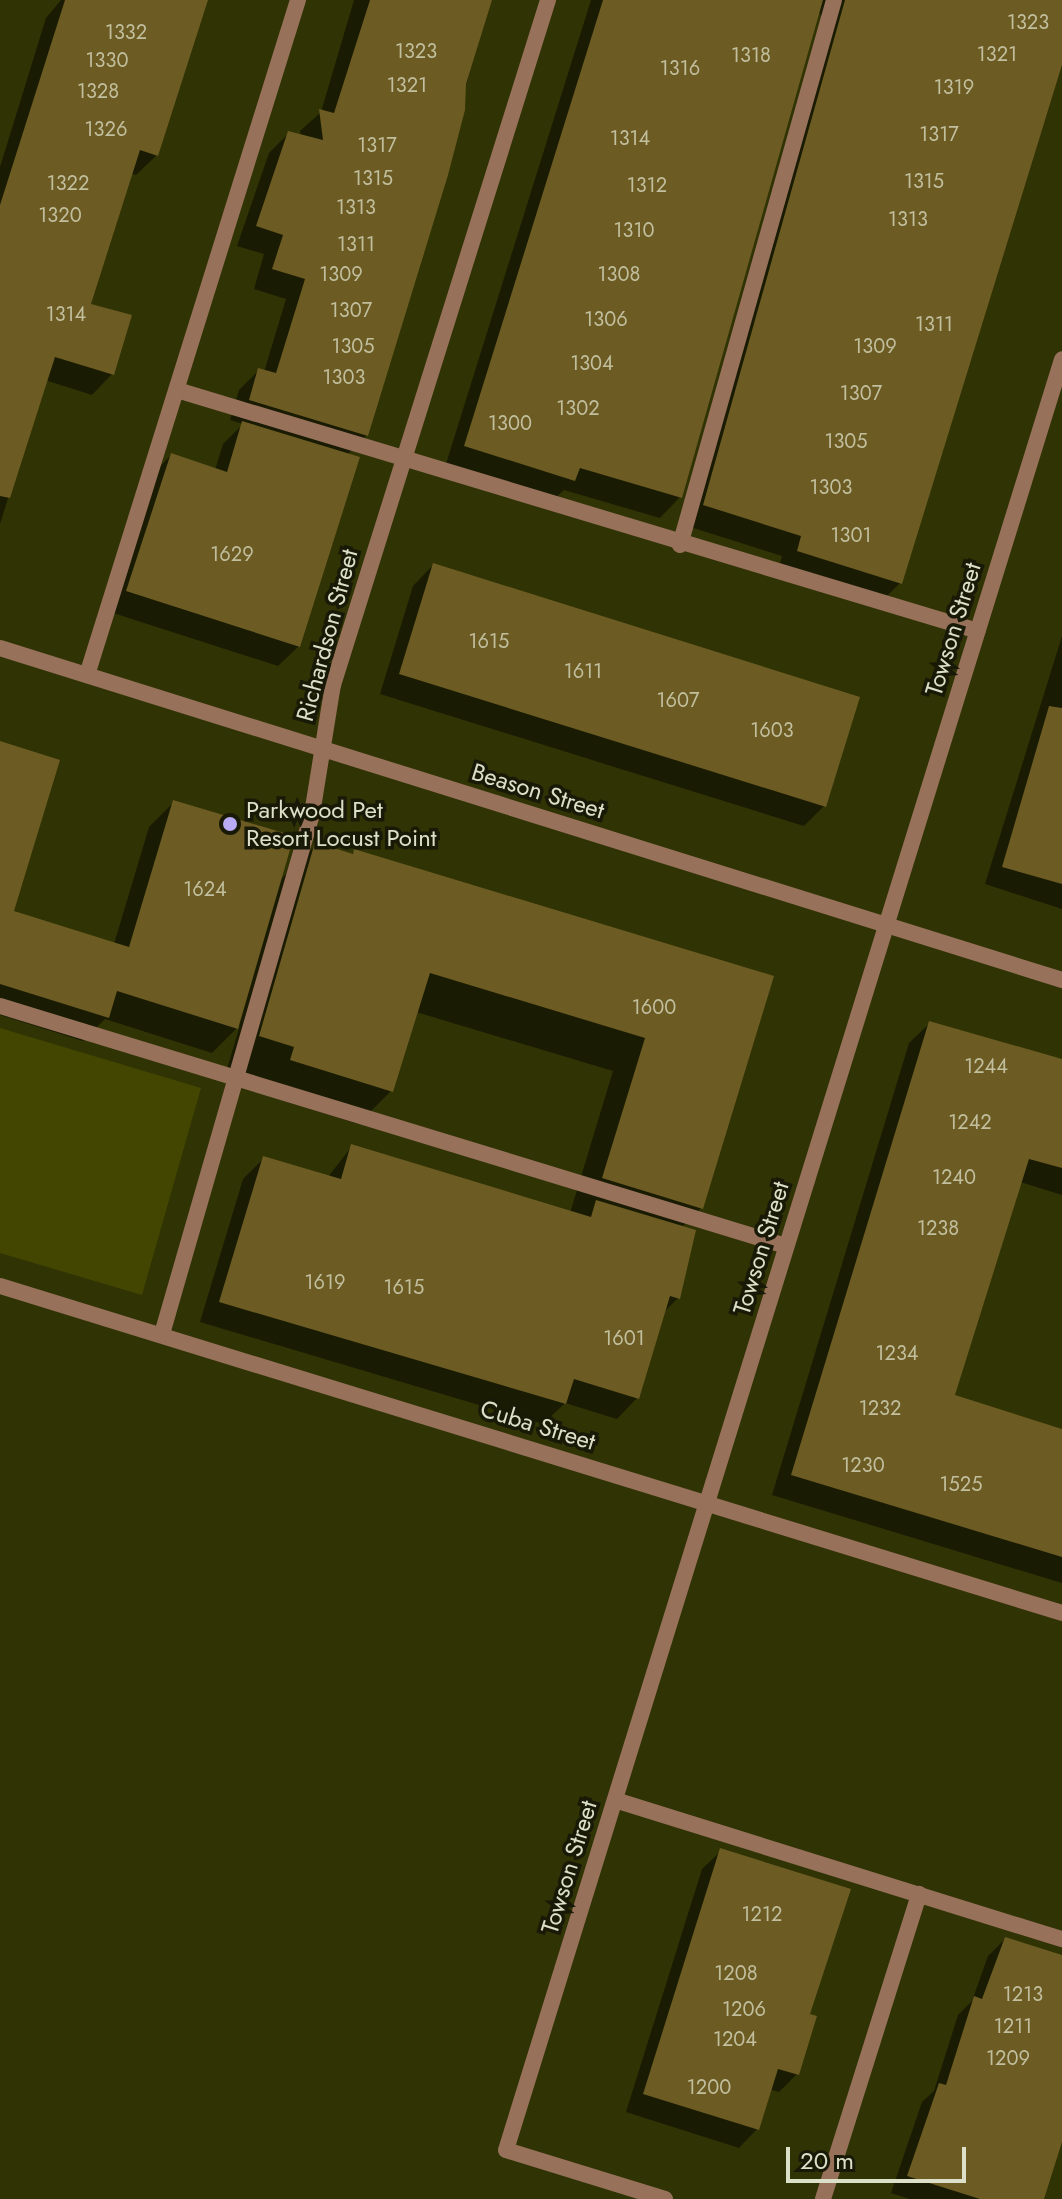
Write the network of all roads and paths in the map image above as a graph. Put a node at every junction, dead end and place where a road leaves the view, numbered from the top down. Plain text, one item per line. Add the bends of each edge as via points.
1 (298, 0) edge
2 (548, 0) edge
3 (834, 0) edge
4 (1062, 359) edge
5 (177, 390) junction
6 (403, 460) junction
7 (680, 545) junction
8 (978, 631) junction
9 (0, 648) edge
10 (87, 675) junction
11 (322, 749) junction
12 (886, 925) junction
13 (1062, 980) edge
14 (0, 1006) edge
15 (236, 1078) junction
16 (786, 1246) junction
17 (0, 1286) edge
18 (162, 1334) junction
19 (707, 1503) junction
20 (1062, 1613) edge
21 (615, 1800) junction
22 (919, 1894) junction
23 (1062, 1939) edge
24 (665, 2199) edge
25 (823, 2199) edge

1 - 5 street
2 - 6 street, Richardson Street
3 - 7 street
4 - 8 street, Towson Street
5 - 6 street
5 - 10 street
6 - 7 street
6 - 11 street, Richardson Street via 333,685
7 - 8 street
8 - 12 street, Towson Street
9 - 10 street, Beason Street
10 - 11 street, Beason Street
11 - 12 street, Beason Street
11 - 15 street, Richardson Street via 312,814
12 - 13 street, Beason Street
12 - 16 street, Towson Street
14 - 15 street
15 - 16 street
15 - 18 street, Richardson Street
16 - 19 street, Towson Street
17 - 18 street, Cuba Street
18 - 19 street, Cuba Street
19 - 20 street, Cuba Street
19 - 21 street, Towson Street
21 - 22 street
21 - 24 street, Towson Street via 506,2150
22 - 23 street
22 - 25 street

